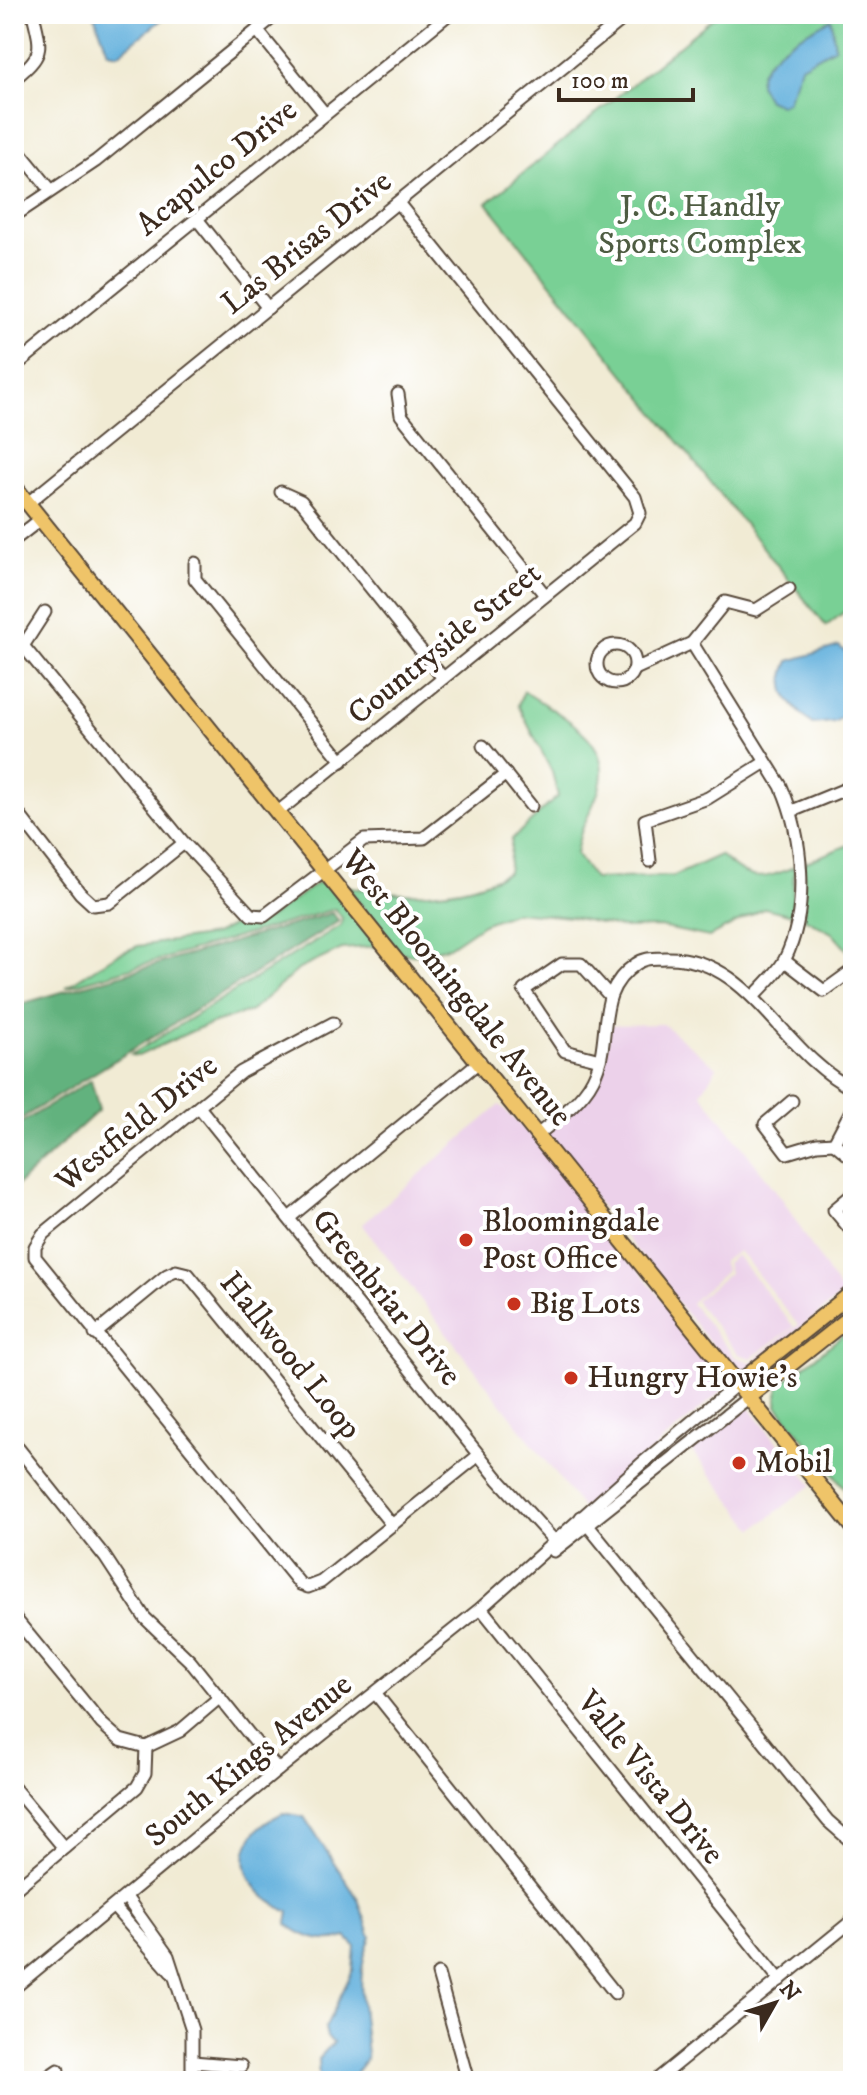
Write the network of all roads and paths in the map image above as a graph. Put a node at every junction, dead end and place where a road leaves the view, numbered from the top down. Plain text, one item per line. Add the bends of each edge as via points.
1 (33, 14) edge
2 (277, 14) edge
3 (449, 14) edge
4 (619, 22) dead end
5 (257, 30) junction
6 (14, 79) edge
7 (325, 114) junction
8 (14, 145) edge
9 (50, 189) junction
10 (398, 203) junction
11 (14, 216) edge
12 (197, 219) junction
13 (268, 308) junction
14 (19, 363) dead end
15 (398, 394) dead end
16 (14, 486) edge
17 (281, 492) dead end
18 (28, 503) junction
19 (41, 519) junction
20 (14, 540) edge
21 (195, 563) dead end
22 (789, 589) dead end
23 (545, 595) junction
24 (45, 612) dead end
25 (692, 643) junction
26 (24, 647) junction
27 (14, 660) edge
28 (635, 669) dead end
29 (443, 678) junction
30 (483, 746) dead end
31 (342, 761) junction
32 (764, 763) junction
33 (506, 774) junction
34 (853, 786) edge
35 (531, 806) dead end
36 (14, 808) edge
37 (792, 811) junction
38 (278, 812) junction
39 (184, 843) junction
40 (650, 861) dead end
41 (327, 870) junction
42 (785, 961) junction
43 (853, 970) edge
44 (609, 995) junction
45 (753, 997) junction
46 (333, 1023) dead end
47 (600, 1060) junction
48 (480, 1061) junction
49 (853, 1089) edge
50 (792, 1101) dead end
51 (199, 1107) junction
52 (853, 1107) edge
53 (537, 1135) junction
54 (834, 1143) junction
55 (853, 1159) edge
56 (853, 1194) edge
57 (289, 1218) junction
58 (849, 1228) dead end
59 (853, 1292) edge
60 (853, 1315) edge
61 (95, 1334) junction
62 (737, 1384) junction
63 (748, 1398) junction
64 (14, 1443) edge
65 (479, 1455) junction
66 (584, 1521) junction
67 (392, 1525) junction
68 (853, 1527) edge
69 (555, 1546) junction
70 (481, 1608) junction
71 (14, 1617) edge
72 (376, 1694) junction
73 (220, 1697) junction
74 (146, 1747) junction
75 (278, 1770) junction
76 (14, 1788) edge
77 (853, 1843) edge
78 (64, 1848) junction
79 (14, 1890) edge
80 (126, 1897) junction
81 (114, 1907) junction
82 (853, 1920) edge
83 (438, 1974) dead end
84 (174, 1976) junction
85 (780, 1980) junction
86 (14, 1988) edge
87 (615, 1993) dead end
88 (193, 2062) junction
89 (241, 2066) dead end
90 (58, 2070) dead end
91 (42, 2081) edge
92 (192, 2081) edge
93 (468, 2081) edge
94 (485, 2081) edge
95 (495, 2081) edge
96 (655, 2081) edge

1 - 6 street via 39,57
2 - 5 street
3 - 7 street, Acapulco Drive
4 - 10 street, Las Brisas Drive
5 - 7 street
5 - 9 street via 96,161
7 - 12 street, Acapulco Drive
8 - 9 street
9 - 11 street
10 - 13 street, Las Brisas Drive
10 - 23 street, Countryside Street via 635,497 640,513 635,523
12 - 13 street
12 - 14 street, Acapulco Drive
13 - 18 street, Las Brisas Drive
15 - 23 street via 401,415
16 - 18 main road, West Bloomingdale Avenue
17 - 29 street via 301,501
18 - 19 main road, West Bloomingdale Avenue
19 - 20 street
19 - 38 main road, West Bloomingdale Avenue
21 - 31 street via 195,579
22 - 25 street via 756,610 725,602
23 - 29 street, Countryside Street
24 - 26 street
25 - 28 street
25 - 32 street
26 - 27 street
26 - 39 street
29 - 31 street, Countryside Street
30 - 33 street
31 - 38 street, Countryside Street
32 - 37 street
32 - 40 street via 708,798 645,820
33 - 35 street
33 - 41 street via 424,838 364,840
34 - 37 street
36 - 39 street via 93,905 109,903
37 - 42 street via 800,858 799,904
38 - 41 main road, West Bloomingdale Avenue
39 - 41 street via 251,915 264,916
41 - 48 main road, West Bloomingdale Avenue
42 - 43 street via 824,991
42 - 45 street
44 - 45 street via 621,974 642,959 685,957 709,963
44 - 47 street
44 - 47 street via 581,964 562,964 524,990 565,1051
45 - 49 street via 800,1052
46 - 51 street, Westfield Drive via 241,1072
47 - 53 street via 584,1092
48 - 53 main road, West Bloomingdale Avenue
48 - 57 street
50 - 54 street via 765,1124 787,1153
51 - 57 street, Greenbriar Drive
51 - 61 street, Westfield Drive via 36,1242 38,1263
52 - 54 street
53 - 62 main road, West Bloomingdale Avenue
54 - 55 street
56 - 58 street via 834,1210
57 - 65 street, Greenbriar Drive
59 - 62 main road, South Kings Avenue
60 - 63 main road, South Kings Avenue
61 - 67 street via 295,1581 308,1587 321,1582
61 - 67 street, Hallwood Loop via 167,1275 188,1274
62 - 63 main road, West Bloomingdale Avenue
62 - 66 street, South Kings Avenue
63 - 66 street, South Kings Avenue
63 - 68 main road, West Bloomingdale Avenue
64 - 73 street via 105,1557 145,1618
65 - 67 street
65 - 69 street, Greenbriar Drive
66 - 69 street, South Kings Avenue
66 - 77 street via 828,1821
69 - 70 street, South Kings Avenue
70 - 72 street, South Kings Avenue
70 - 85 street, Valle Vista Drive
71 - 74 street via 102,1724 120,1740
72 - 75 street, South Kings Avenue
72 - 87 street
73 - 74 street via 180,1731
73 - 75 street
74 - 78 street via 145,1773 137,1787
75 - 80 street, South Kings Avenue
76 - 78 street
78 - 79 street
80 - 81 street, South Kings Avenue
80 - 84 street via 164,1946
81 - 84 street
81 - 86 street, South Kings Avenue
82 - 85 street
83 - 93 street
84 - 88 street via 192,2030
85 - 96 street
88 - 89 street
88 - 92 street
90 - 91 street
94 - 95 street

